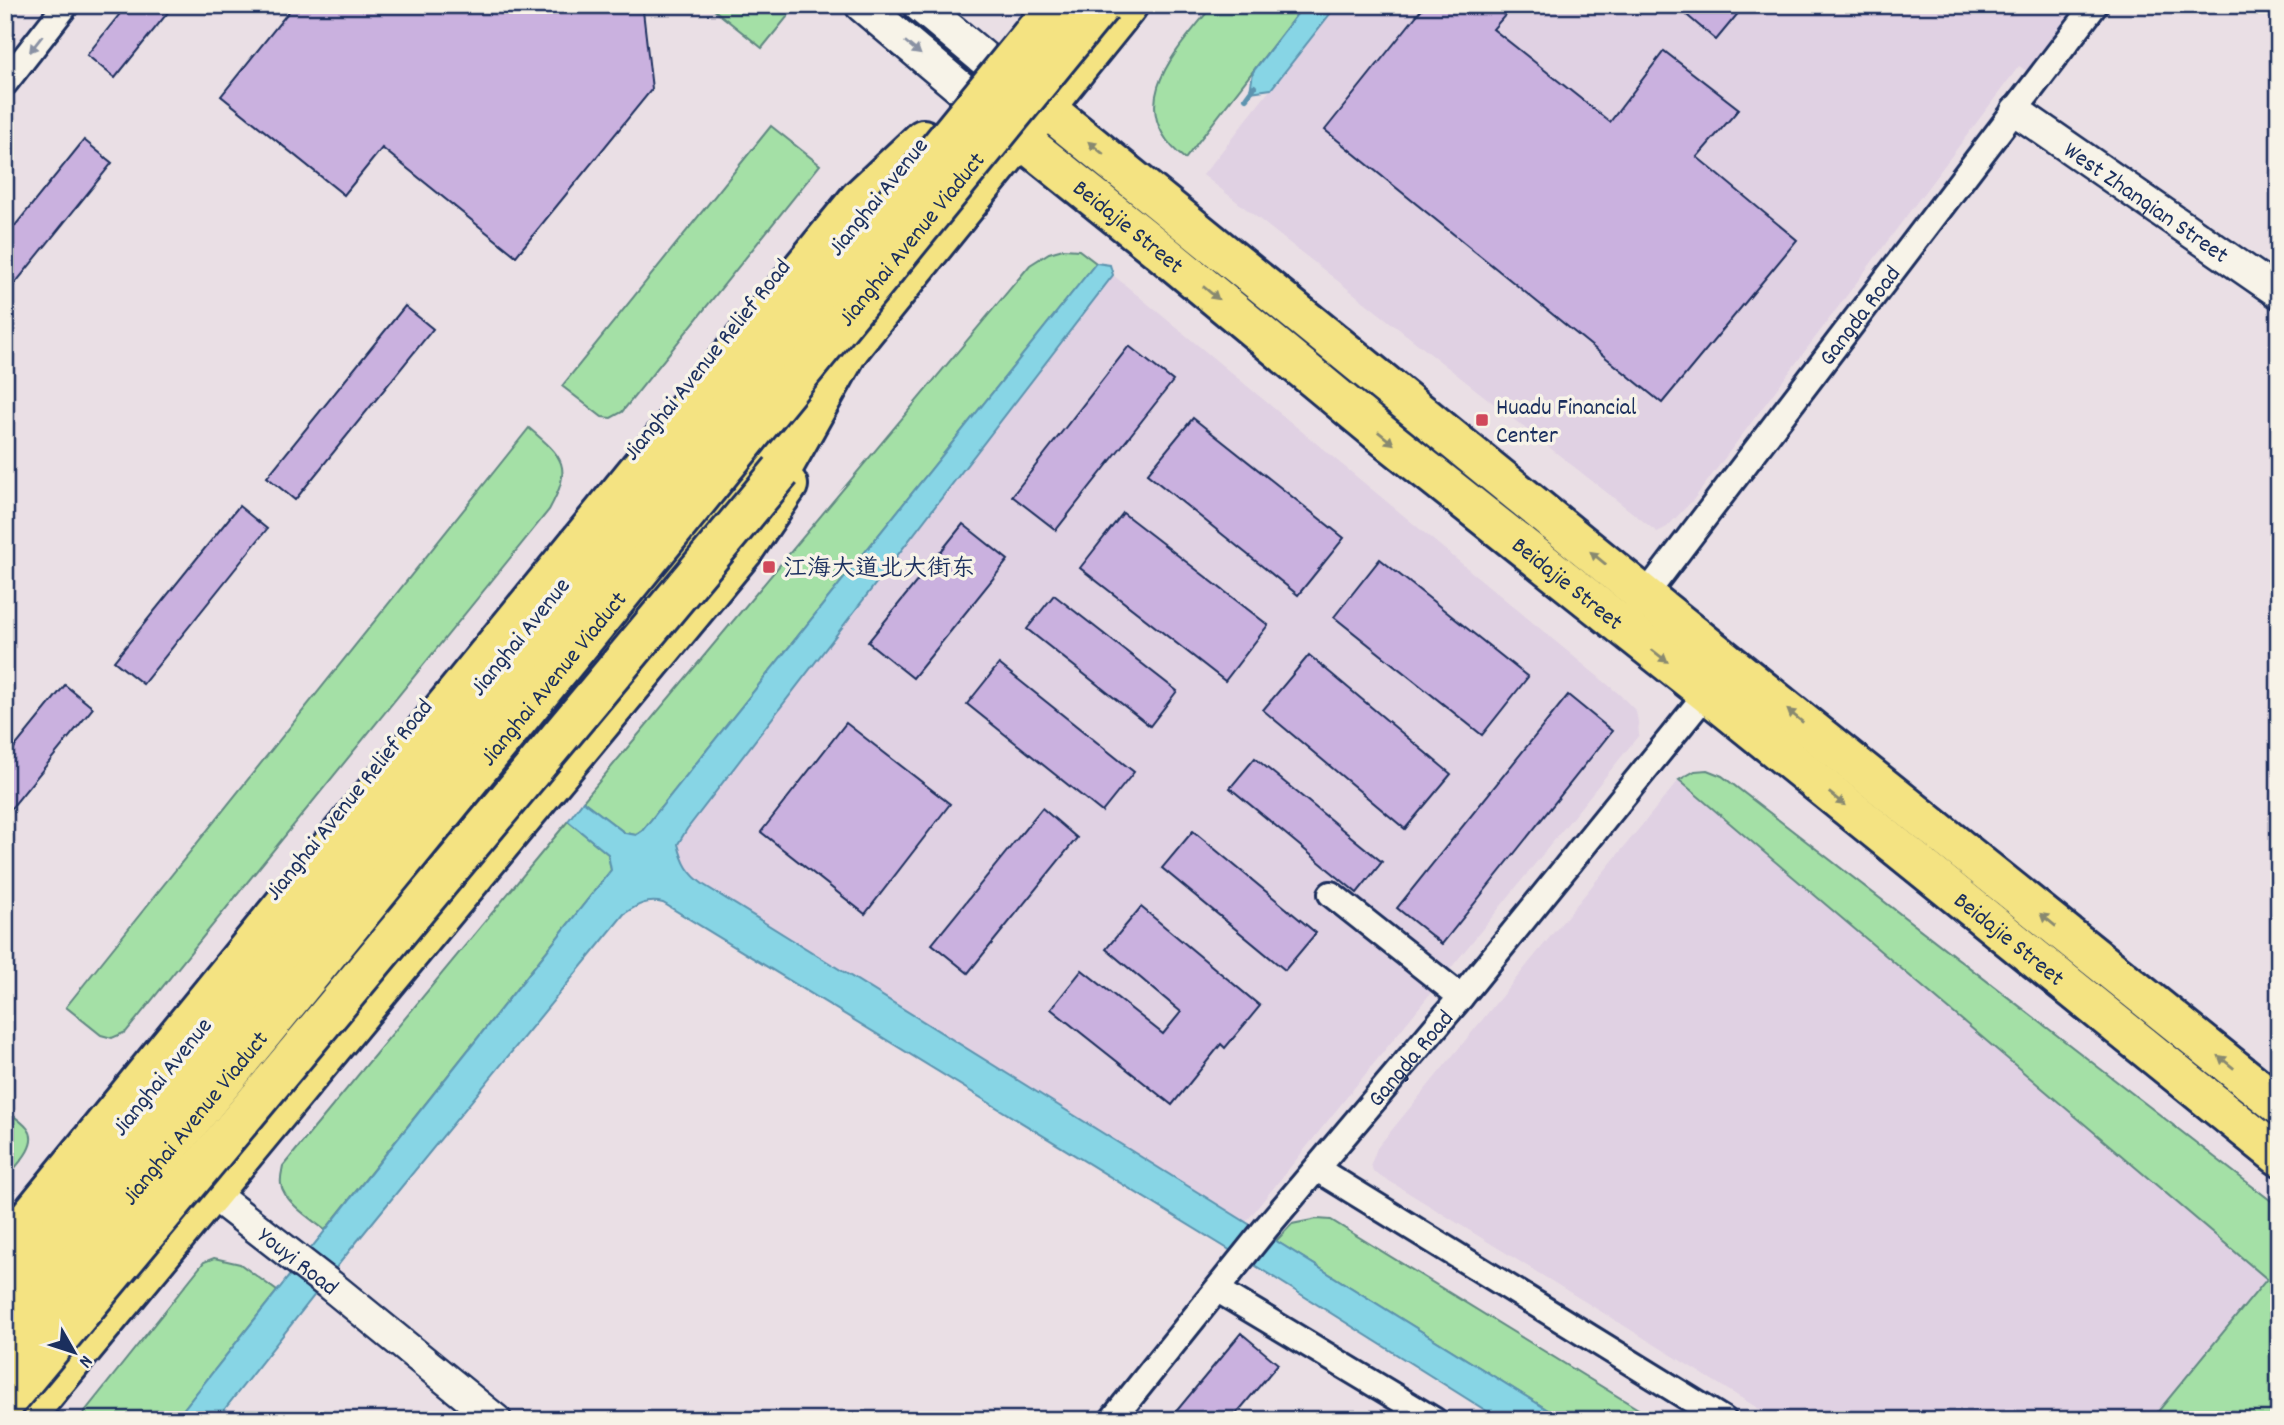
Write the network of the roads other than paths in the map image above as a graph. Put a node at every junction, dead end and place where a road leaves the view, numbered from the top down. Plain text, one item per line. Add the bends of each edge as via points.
1 (66, 5) edge
2 (862, 5) edge
3 (920, 5) edge
4 (1034, 5) edge
5 (1056, 5) edge
6 (1101, 5) edge
7 (1128, 5) edge
8 (2095, 5) edge
9 (987, 61) junction
10 (5, 83) edge
11 (963, 90) junction
12 (1046, 107) junction
13 (2015, 111) junction
14 (923, 139) junction
15 (1020, 140) junction
16 (2279, 293) edge
17 (851, 346) junction
18 (787, 474) junction
19 (1645, 596) junction
20 (1622, 625) junction
21 (1707, 693) junction
22 (1331, 894) dead end
23 (1461, 997) junction
24 (2279, 1105) edge
25 (111, 1114) junction
26 (2279, 1156) edge
27 (181, 1169) junction
28 (1317, 1169) junction
29 (211, 1192) junction
30 (5, 1220) edge
31 (5, 1252) edge
32 (5, 1267) edge
33 (1218, 1290) junction
34 (5, 1296) edge
35 (5, 1349) edge
36 (5, 1382) edge
37 (5, 1403) edge
38 (23, 1420) edge
39 (496, 1420) edge
40 (1112, 1420) edge
41 (1434, 1420) edge
42 (1724, 1420) edge

1 -> 10 street
2 -> 11 main road, Beidajie Street
3 - 9 main road, Beidajie Street
4 - 9 main road, Jianghai Avenue
5 - 34 main road, Jianghai Avenue Viaduct, bridge
6 - 35 main road, Jianghai Avenue Viaduct, bridge
7 - 12 main road
8 - 13 street, Gangda Road
9 - 11 main road, Jianghai Avenue
9 - 12 main road, Beidajie Street
11 - 14 main road, Jianghai Avenue
11 - 15 main road, Beidajie Street
12 - 15 main road
19 -> 12 main road, Beidajie Street
13 - 16 street, West Zhanqian Street
13 - 19 street, Gangda Road
14 - 25 main road, Jianghai Avenue
14 - 31 main road, bridge via 859,199
15 - 17 main road
15 -> 20 main road, Beidajie Street
17 - 18 main road
17 - 27 main road
18 - 29 main road via 743,551
18 - 37 main road, bridge
19 - 20 street, Gangda Road
24 -> 19 main road, Beidajie Street
20 -> 21 main road, Beidajie Street
21 - 23 street, Gangda Road
21 -> 26 main road, Beidajie Street
22 - 23 street
23 - 28 street, Gangda Road
25 - 27 street, Youyi Road
25 - 30 main road
25 - 32 main road, Jianghai Avenue
27 - 29 street, Youyi Road
27 - 36 main road
28 - 33 street, Gangda Road
28 - 42 street
29 - 38 main road
29 - 39 street, Youyi Road
33 - 40 street, Gangda Road
33 - 41 street

